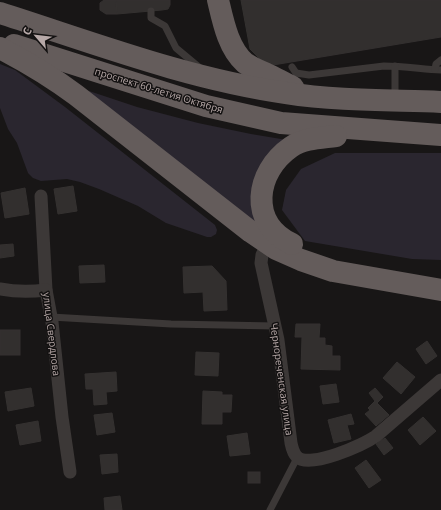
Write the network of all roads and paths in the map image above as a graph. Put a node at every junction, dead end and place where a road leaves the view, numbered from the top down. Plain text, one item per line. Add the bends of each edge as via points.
1 (218, 0) edge
2 (151, 11) dead end
3 (0, 13) edge
4 (0, 40) edge
5 (0, 48) edge
6 (441, 60) edge
7 (292, 66) dead end
8 (395, 66) junction
9 (438, 70) edge
10 (213, 79) junction
11 (314, 97) junction
12 (395, 100) junction
13 (441, 102) edge
14 (441, 135) edge
15 (41, 196) dead end
16 (268, 243) junction
17 (441, 276) edge
18 (0, 289) edge
19 (46, 290) junction
20 (441, 290) edge
21 (51, 316) junction
22 (274, 326) junction
23 (441, 380) edge
24 (297, 458) junction
25 (70, 472) dead end
26 (270, 510) edge

1 - 11 highway via 230,41 244,62
2 - 10 lane via 151,18 164,26 176,48
3 - 10 highway
4 - 14 highway, проспект 60-летия Октября via 206,106 274,121
5 - 16 highway via 76,95
6 - 9 lane via 436,64
7 - 8 lane via 296,73 309,75
8 - 9 lane
8 - 12 lane
10 - 11 highway
11 - 12 highway
12 - 13 highway
14 - 17 highway via 361,134 308,140 292,146 277,159 268,173 262,190 261,209 270,228 282,239 304,250 335,259
15 - 19 street, улица Свердлова
16 - 20 highway via 301,260 333,271
16 - 22 street, Чернореченская улица via 261,263
18 - 19 street via 14,292
19 - 21 street, улица Свердлова
21 - 22 lane via 171,324
21 - 25 street, улица Свердлова
22 - 24 street, Чернореченская улица via 291,443
23 - 24 street via 367,442 310,461
24 - 26 lane

